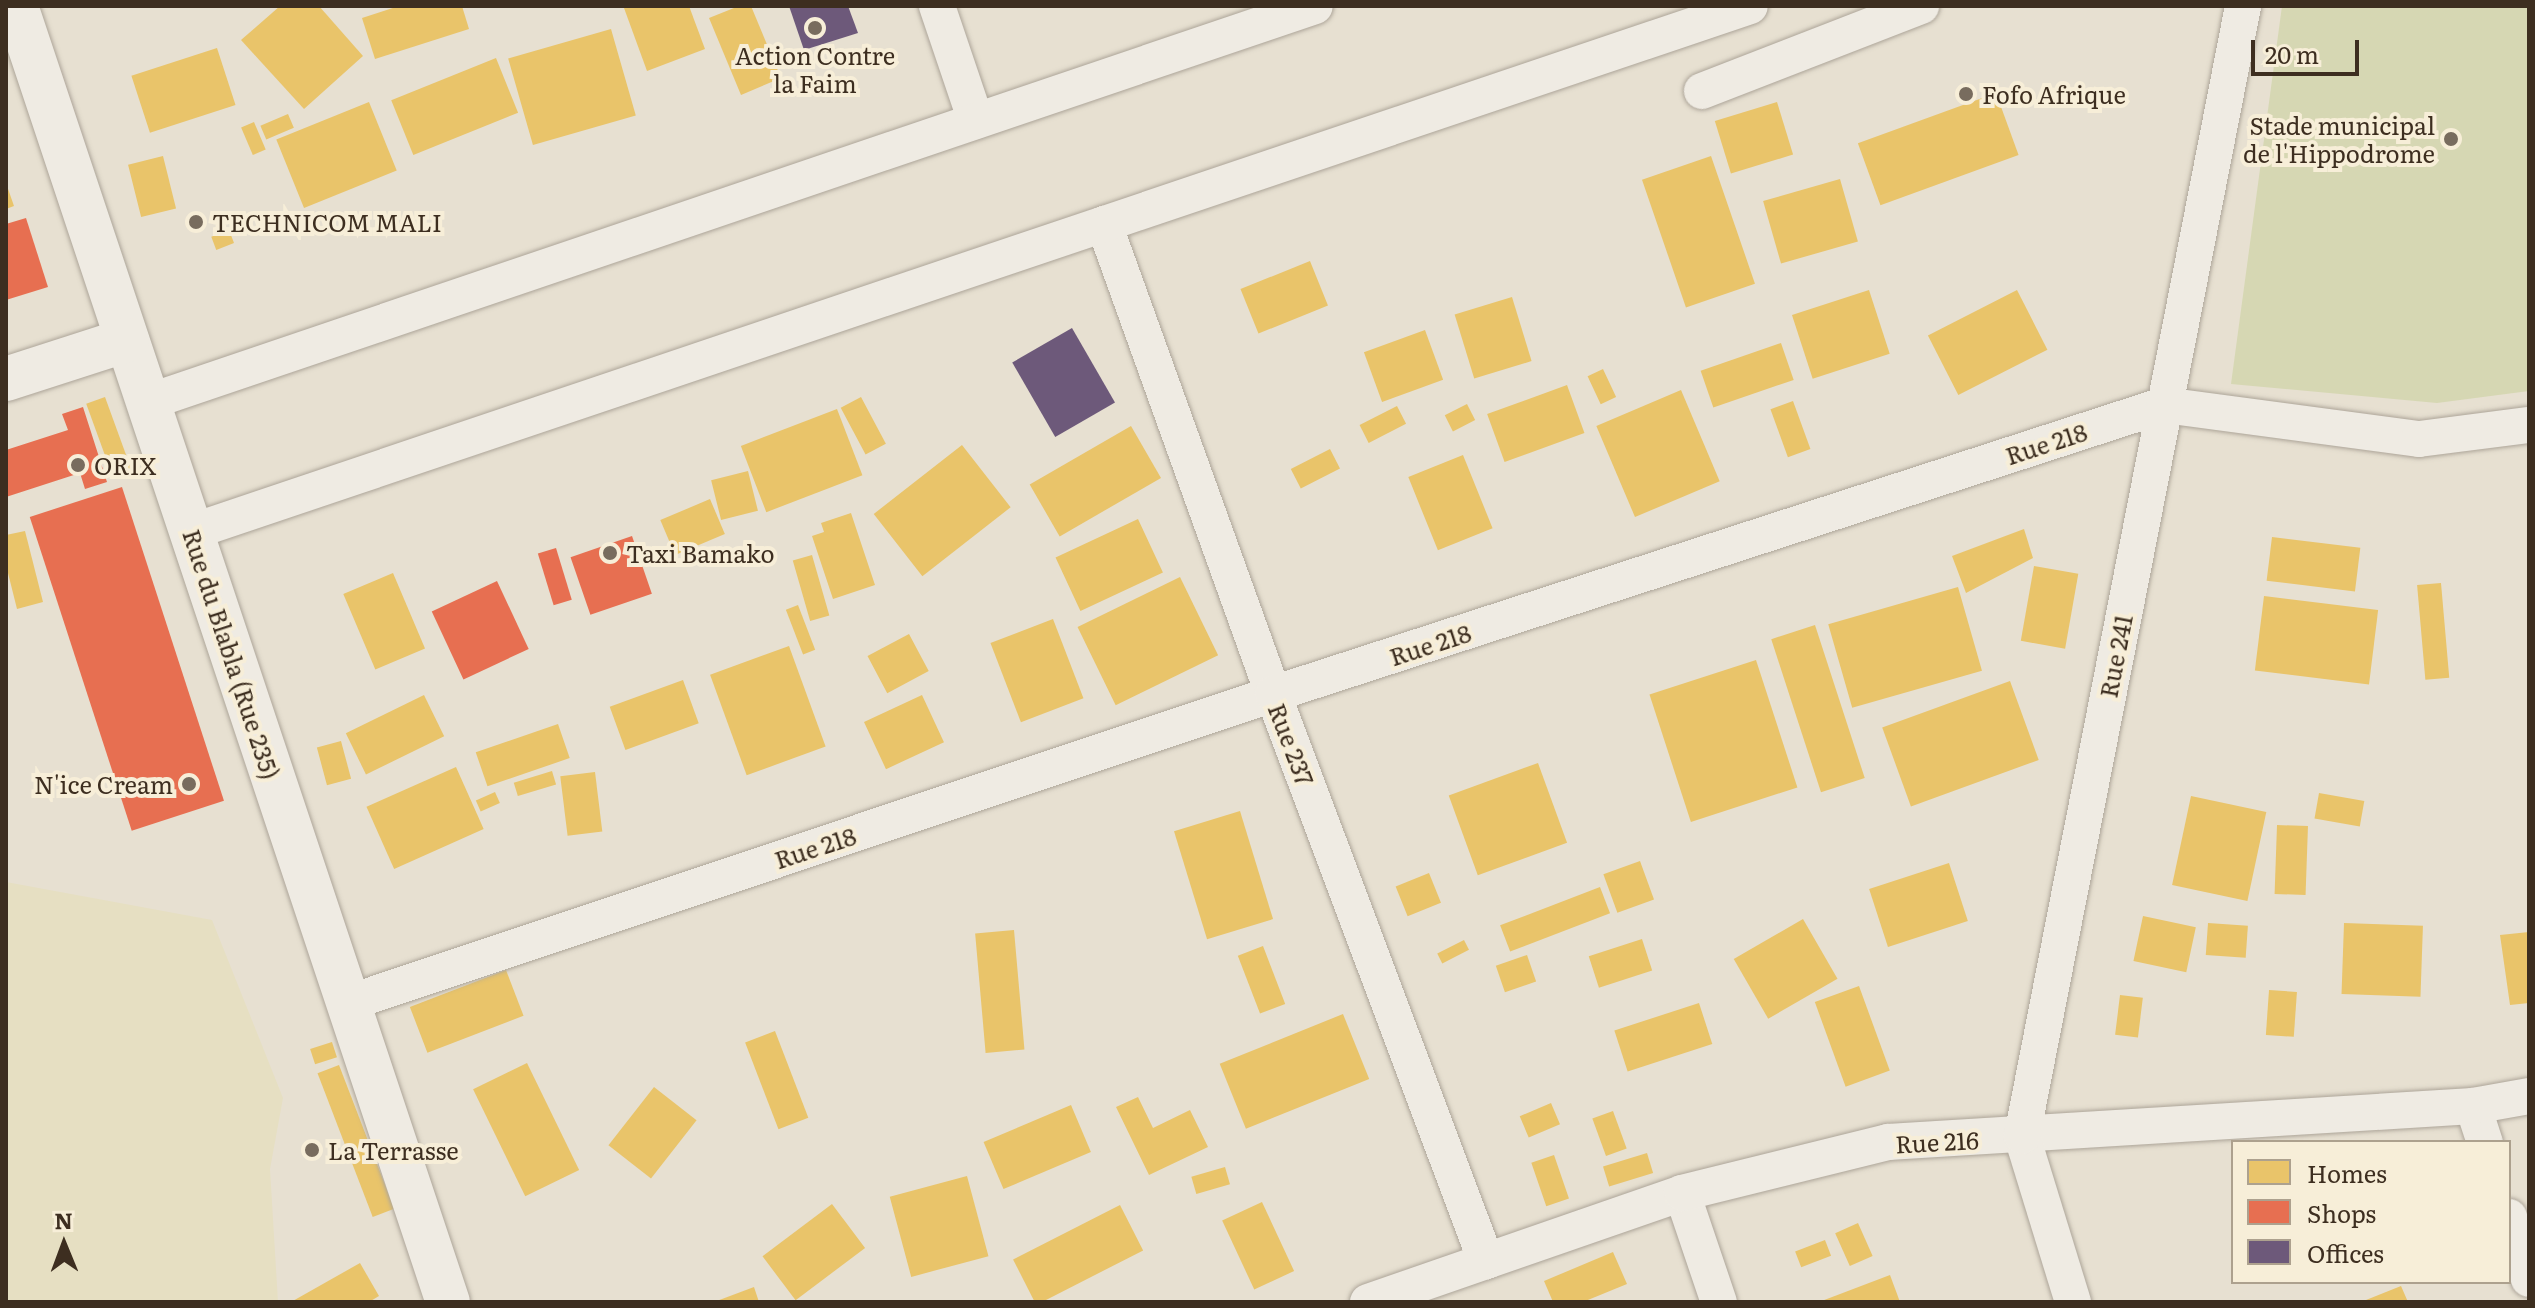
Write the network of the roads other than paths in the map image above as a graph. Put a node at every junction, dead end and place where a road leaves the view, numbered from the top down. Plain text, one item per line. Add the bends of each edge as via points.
1 (16, 6) edge
2 (937, 6) edge
3 (1315, 6) edge
4 (1750, 6) edge
5 (1921, 6) edge
6 (2243, 6) edge
7 (6, 10) edge
8 (1702, 91) dead end
9 (976, 121) junction
10 (1104, 224) junction
11 (127, 340) junction
12 (6, 379) edge
13 (148, 402) junction
14 (2164, 405) junction
15 (2529, 425) edge
16 (191, 532) junction
17 (1273, 694) junction
18 (348, 1003) junction
19 (2529, 1096) edge
20 (2473, 1106) junction
21 (2022, 1136) junction
22 (2484, 1140) edge
23 (1682, 1193) junction
24 (2511, 1223) edge
25 (1486, 1261) junction
26 (2529, 1279) edge
27 (448, 1302) edge
28 (1368, 1302) edge
29 (1719, 1302) edge
30 (2073, 1302) edge

1 - 7 street
1 - 11 street, Rue du Blabla (Rue 235)
2 - 9 street
3 - 9 street
4 - 10 street
5 - 8 street
6 - 14 street, Rue 241
9 - 13 street
10 - 16 street
10 - 17 street, Rue 237
11 - 12 street
11 - 13 street, Rue du Blabla (Rue 235)
13 - 16 street, Rue du Blabla (Rue 235)
14 - 15 street, Rue 218 via 2419,439
14 - 17 street, Rue 218
14 - 21 street, Rue 241
16 - 18 street, Rue du Blabla (Rue 235)
17 - 18 street, Rue 218
17 - 25 street, Rue 237
18 - 27 street, Rue du Blabla (Rue 235)
19 - 20 street, Rue 216
20 - 21 street, Rue 216
20 - 22 street
21 - 23 street, Rue 216 via 1888,1142
21 - 30 street, Rue 241
23 - 25 street, Rue 216
23 - 29 street
24 - 26 street
25 - 28 street, Rue 216

